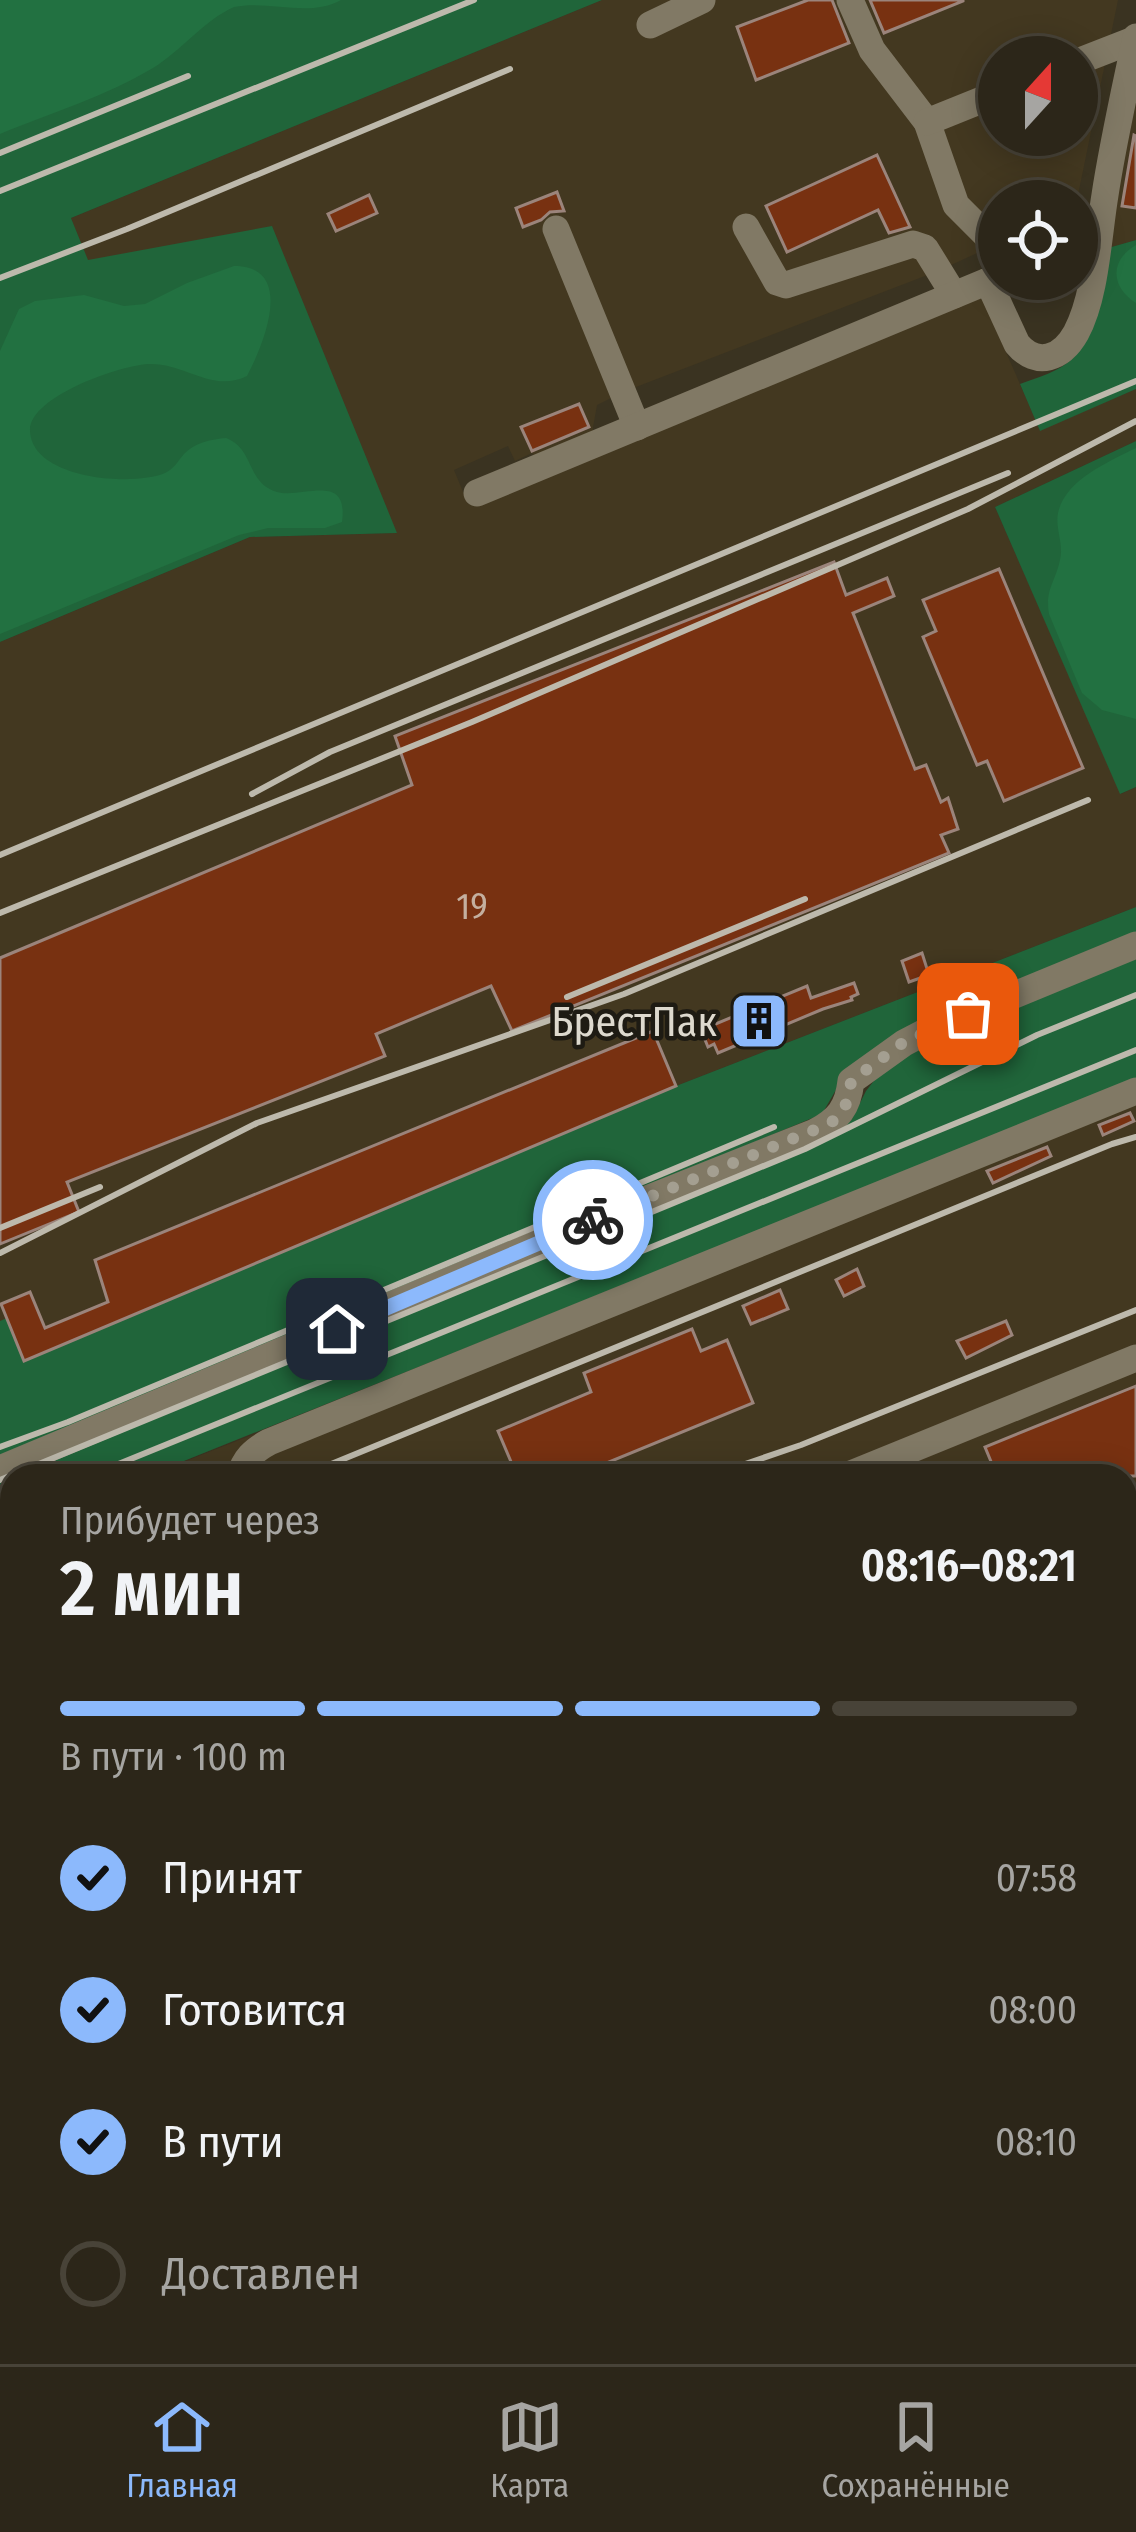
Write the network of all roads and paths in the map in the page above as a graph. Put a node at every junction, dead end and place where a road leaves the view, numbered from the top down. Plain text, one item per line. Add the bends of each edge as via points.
1 (703, 0) edge
2 (850, 0) edge
3 (650, 25) dead end
4 (1136, 38) edge
5 (1098, 53) edge
6 (978, 101) edge
7 (927, 122) junction
8 (1106, 187) junction
9 (1098, 199) edge
10 (746, 227) dead end
11 (978, 227) edge
12 (556, 229) dead end
13 (1098, 237) edge
14 (978, 286) edge
15 (954, 296) junction
16 (1001, 300) edge
17 (1088, 300) edge
18 (637, 427) junction
19 (477, 493) dead end
20 (1136, 945) edge
21 (1136, 1091) edge
22 (1136, 1358) edge
23 (12, 1464) edge
24 (245, 1464) edge
25 (900, 1464) edge

1 - 3 street
2 - 7 street via 872,50
4 - 5 street
4 - 8 street
6 - 7 street
7 - 11 street via 956,206
8 - 9 street
8 - 13 street
10 - 15 street via 786,285 913,244 925,248
12 - 18 street
14 - 15 street
15 - 18 street
16 - 17 street via 1017,344 1044,359 1075,336
18 - 19 street
20 - 23 street via 904,1042 851,1081 839,1117 815,1132
21 - 24 street via 269,1442
22 - 25 street

